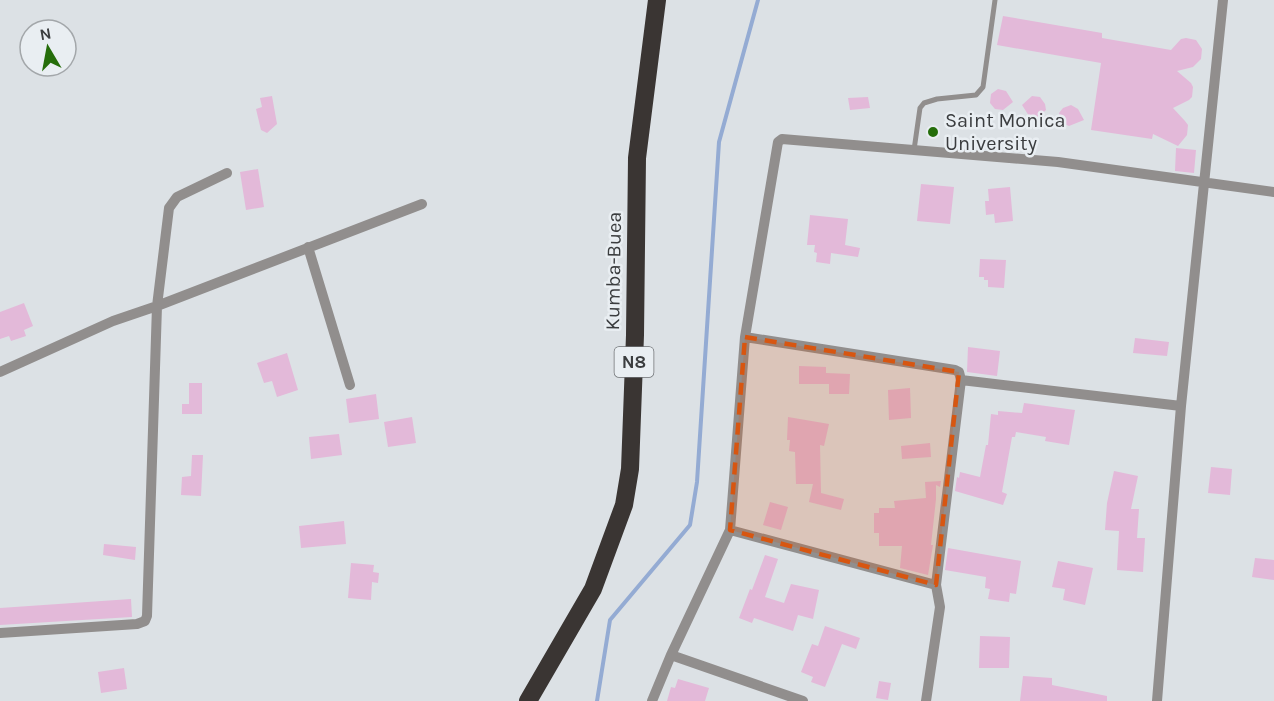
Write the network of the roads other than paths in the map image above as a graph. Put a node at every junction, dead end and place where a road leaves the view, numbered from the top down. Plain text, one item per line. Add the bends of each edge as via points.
1 (657, 0) edge
2 (995, 0) edge
3 (1223, 0) edge
4 (914, 150) junction
5 (227, 173) dead end
6 (1203, 182) junction
7 (1274, 192) edge
8 (422, 204) dead end
9 (308, 247) junction
10 (157, 306) junction
11 (745, 337) junction
12 (0, 372) edge
13 (961, 380) junction
14 (350, 385) dead end
15 (1181, 406) junction
16 (730, 530) junction
17 (936, 585) junction
18 (0, 633) edge
19 (671, 656) junction
20 (528, 701) edge
21 (652, 701) edge
22 (803, 701) edge
23 (926, 701) edge
24 (1156, 701) edge

1 - 20 highway, Kumba-Buea / N8 via 637,158 630,469 624,504 593,589
2 - 4 lane via 983,87 976,95 924,103
3 - 6 street
4 - 6 street via 1058,162
4 - 11 street via 784,138 778,142
5 - 10 street via 177,197 168,208
6 - 7 street
6 - 15 street
8 - 9 street
9 - 10 street
9 - 14 street
10 - 12 street via 113,321
10 - 18 street via 145,621
11 - 13 street via 955,370
11 - 16 street
13 - 15 street
13 - 17 street
15 - 24 street
16 - 17 street
16 - 19 street
17 - 23 street via 940,607
19 - 21 street
19 - 22 street

